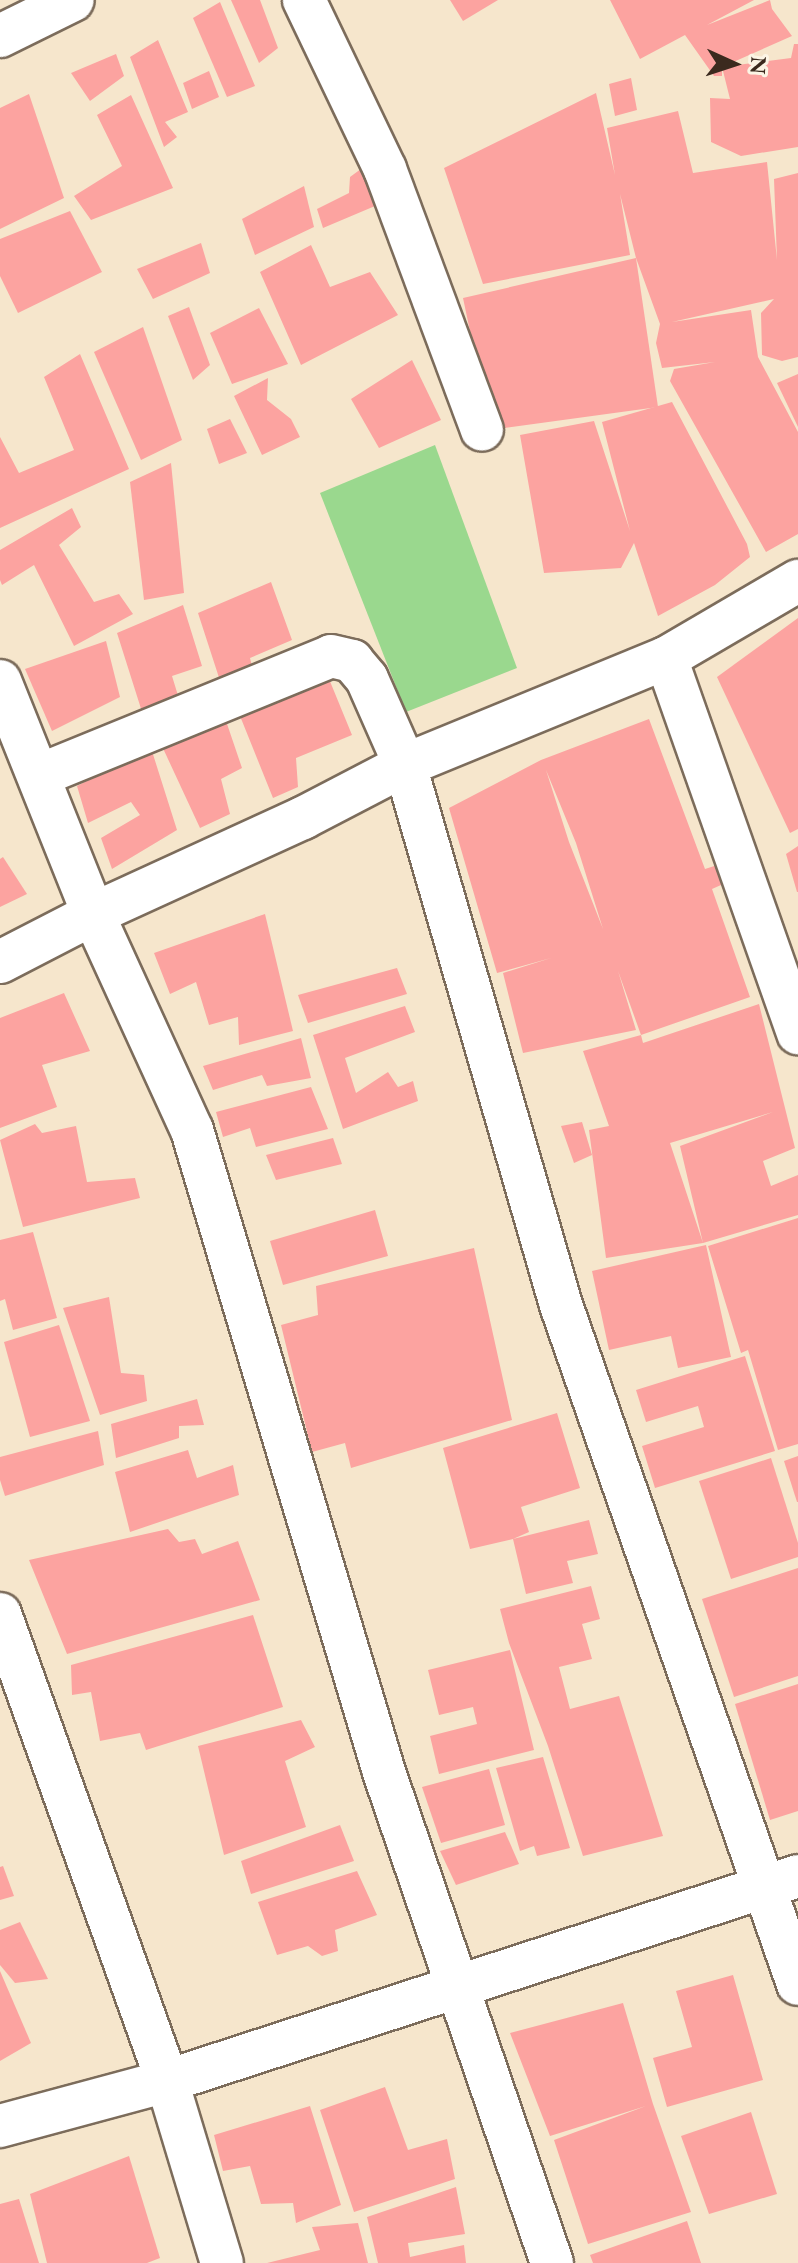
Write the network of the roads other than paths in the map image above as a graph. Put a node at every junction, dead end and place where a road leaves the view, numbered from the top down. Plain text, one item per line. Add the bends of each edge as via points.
1 (73, 0) edge
2 (304, 0) edge
3 (0, 36) edge
4 (482, 430) dead end
5 (798, 581) edge
6 (666, 658) junction
7 (0, 681) edge
8 (405, 765) junction
9 (40, 775) junction
10 (93, 914) junction
11 (0, 962) edge
12 (798, 1033) edge
13 (0, 1614) edge
14 (782, 1882) edge
15 (798, 1984) edge
16 (456, 1987) junction
17 (167, 2081) junction
18 (0, 2126) edge
19 (222, 2263) edge
20 (552, 2263) edge

1 - 3 street
2 - 4 street via 385,169
5 - 6 street
6 - 8 street
6 - 12 street
7 - 9 street
8 - 9 street via 367,679 352,661 331,656
8 - 10 street
8 - 14 street via 561,1305
9 - 10 street
10 - 11 street
10 - 16 street via 192,1130 384,1772
13 - 17 street
14 - 15 street
14 - 16 street
16 - 17 street
16 - 20 street
17 - 18 street
17 - 19 street

